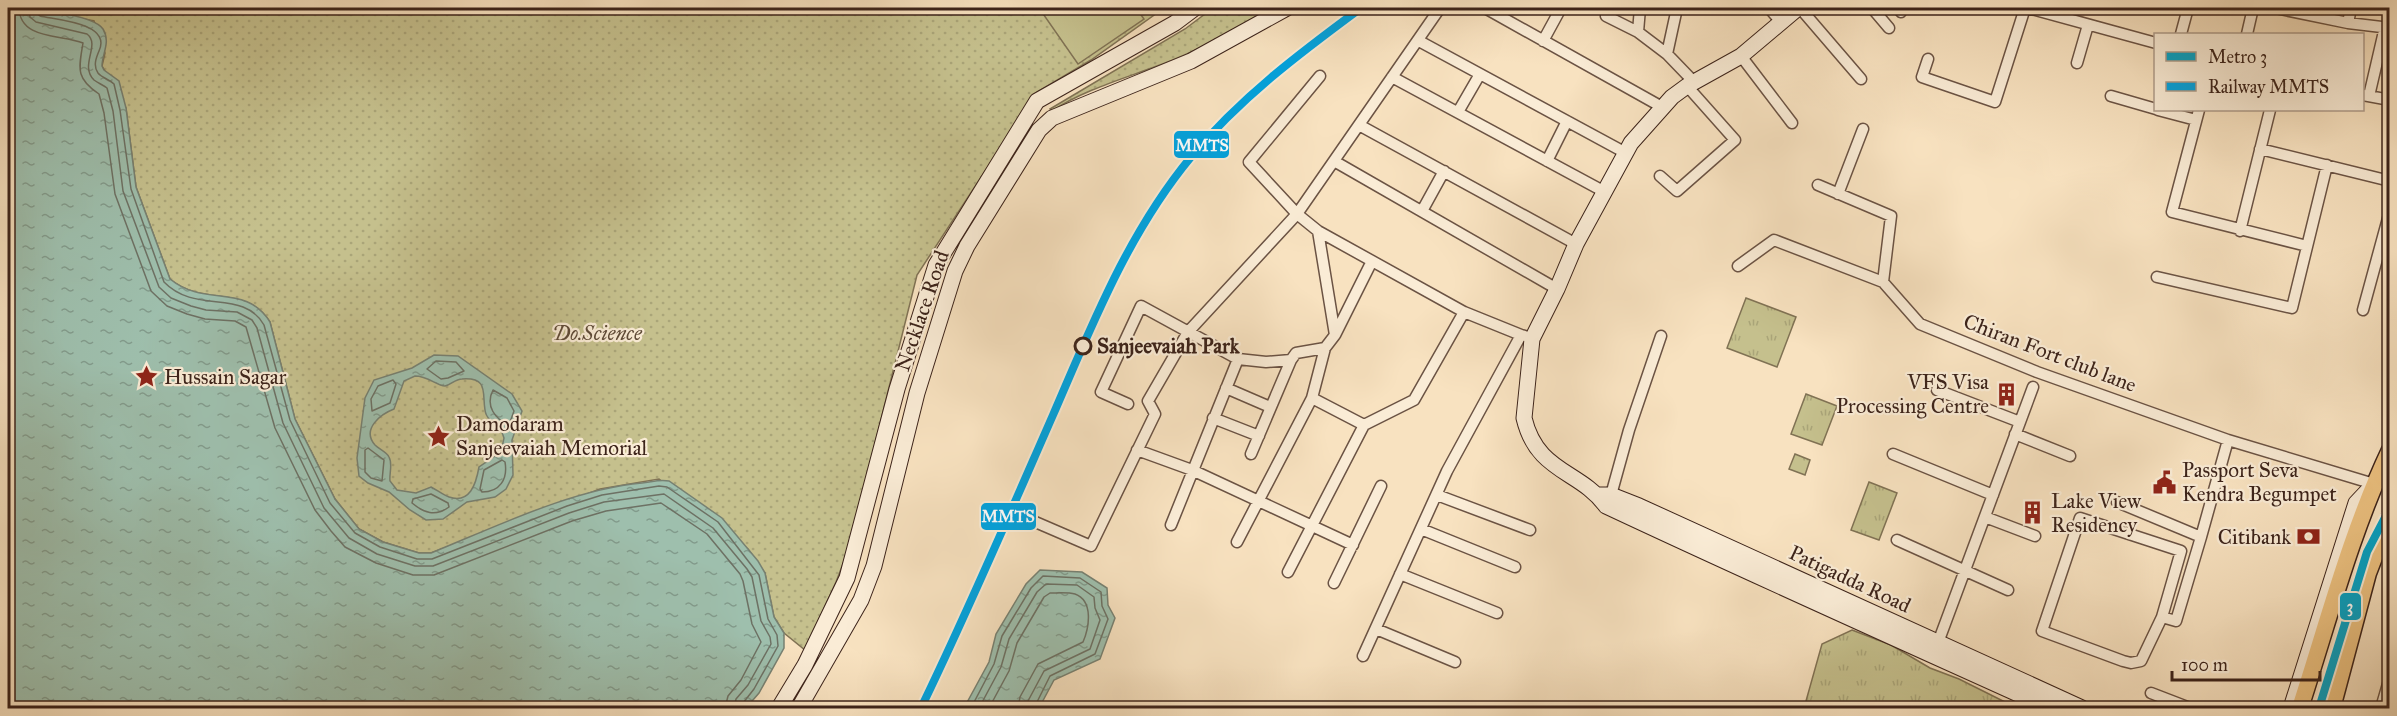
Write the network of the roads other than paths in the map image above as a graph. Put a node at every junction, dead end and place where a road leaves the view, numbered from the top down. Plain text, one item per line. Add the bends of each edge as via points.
1 (1195, 8) edge
2 (1287, 8) edge
3 (1440, 8) edge
4 (1485, 8) edge
5 (1561, 8) edge
6 (1610, 8) edge
7 (1640, 8) edge
8 (1677, 8) edge
9 (1768, 8) edge
10 (1799, 8) edge
11 (1872, 8) edge
12 (2027, 8) edge
13 (2188, 8) edge
14 (2253, 8) edge
15 (2275, 8) edge
16 (2351, 8) edge
17 (2050, 11) edge
18 (1781, 22) junction
19 (2348, 23) junction
20 (2088, 25) junction
21 (2387, 27) edge
22 (1889, 28) dead end
23 (1638, 32) junction
24 (2181, 33) edge
25 (2247, 33) edge
26 (1543, 40) junction
27 (1419, 41) junction
28 (2154, 42) edge
29 (1667, 54) junction
30 (1741, 56) junction
31 (1928, 59) dead end
32 (2077, 63) dead end
33 (1480, 74) junction
34 (1320, 76) dead end
35 (1392, 77) junction
36 (1861, 79) dead end
37 (1690, 84) junction
38 (2366, 95) edge
39 (2111, 96) dead end
40 (2390, 100) edge
41 (1037, 101) junction
42 (1662, 107) junction
43 (2154, 108) edge
44 (2170, 111) edge
45 (2270, 111) edge
46 (1458, 112) junction
47 (2197, 115) edge
48 (1052, 117) junction
49 (1567, 121) junction
50 (1792, 123) dead end
51 (1359, 125) junction
52 (1863, 129) dead end
53 (2260, 149) junction
54 (1624, 152) junction
55 (1334, 161) junction
56 (1547, 161) junction
57 (2327, 165) junction
58 (1444, 171) junction
59 (1660, 176) dead end
60 (2390, 181) edge
61 (1818, 185) dead end
62 (1603, 191) junction
63 (1838, 194) junction
64 (2390, 211) edge
65 (1422, 212) junction
66 (1297, 214) junction
67 (1318, 231) junction
68 (2240, 231) junction
69 (1576, 244) junction
70 (2307, 246) junction
71 (1372, 261) junction
72 (936, 265) junction
73 (1738, 266) dead end
74 (955, 270) junction
75 (2157, 277) dead end
76 (1883, 282) junction
77 (1557, 289) junction
78 (2363, 310) dead end
79 (1464, 312) junction
80 (1188, 332) junction
81 (1335, 335) junction
82 (1661, 336) dead end
83 (1527, 337) junction
84 (1324, 348) junction
85 (1238, 359) junction
86 (1291, 360) junction
87 (2033, 387) dead end
88 (1226, 388) junction
89 (1937, 390) dead end
90 (1312, 398) junction
91 (1128, 404) dead end
92 (1270, 407) junction
93 (1214, 418) junction
94 (2020, 422) junction
95 (1364, 425) junction
96 (2015, 434) junction
97 (1259, 436) junction
98 (2228, 440) junction
99 (1137, 450) junction
100 (2390, 450) edge
101 (1251, 454) dead end
102 (1893, 454) dead end
103 (2070, 456) dead end
104 (1192, 470) junction
105 (2374, 484) junction
106 (1381, 486) dead end
107 (1437, 495) junction
108 (1605, 495) junction
109 (1993, 495) junction
110 (1258, 501) junction
111 (2117, 502) dead end
112 (2390, 516) edge
113 (1985, 517) junction
114 (1026, 518) dead end
115 (1171, 525) dead end
116 (1311, 527) junction
117 (1421, 529) junction
118 (1530, 530) dead end
119 (2035, 536) dead end
120 (2200, 537) junction
121 (1897, 540) dead end
122 (1237, 542) dead end
123 (1353, 545) junction
124 (1515, 567) dead end
125 (1965, 571) junction
126 (1288, 572) dead end
127 (1400, 574) junction
128 (847, 578) junction
129 (1334, 583) dead end
130 (866, 587) junction
131 (2008, 590) dead end
132 (2165, 604) junction
133 (2179, 609) junction
134 (1497, 613) dead end
135 (2162, 617) junction
136 (1376, 629) junction
137 (1936, 649) junction
138 (1363, 656) dead end
139 (1455, 662) dead end
140 (2390, 677) edge
141 (2151, 693) dead end
142 (779, 708) edge
143 (799, 708) edge
144 (2049, 708) edge
145 (2082, 708) edge
146 (2190, 708) edge
147 (2291, 708) edge
148 (2300, 708) edge
149 (2332, 708) edge
150 (2381, 708) edge

1 - 41 main road, Necklace Road via 1176,23
2 - 48 main road, Necklace Road via 1191,61
3 - 27 street
4 - 26 street
5 - 26 street
6 - 23 street via 1606,16
7 - 23 street
8 - 29 street
9 - 18 street
10 - 18 main road
10 - 36 street
11 - 22 street
12 - 17 street
12 - 31 street via 1995,102 1922,76
13 - 24 street
14 - 25 street
15 - 19 street
16 - 19 street
17 - 20 street
18 - 30 main road
19 - 21 street
20 - 28 street
20 - 32 street
21 - 38 street
23 - 29 street
26 - 42 street
27 - 33 street
27 - 35 street
29 - 37 street
30 - 37 main road
30 - 50 street
33 - 46 street
33 - 49 street
34 - 66 street via 1249,162
35 - 46 street
35 - 51 street
37 - 42 main road
37 - 59 street via 1735,140 1677,191
38 - 40 street
39 - 43 street
41 - 48 main road
41 - 72 main road, Necklace Road
42 - 54 main road
44 - 47 street
45 - 53 street
46 - 56 street
47 - 68 street via 2172,212
48 - 74 main road, Necklace Road via 1023,155
49 - 54 street
49 - 56 street
51 - 55 street
51 - 58 street
52 - 63 street
53 - 57 street
53 - 68 street
54 - 62 main road
55 - 65 street
55 - 66 street
56 - 62 street
57 - 60 street
57 - 70 street
58 - 65 street
58 - 69 street
61 - 63 street
62 - 69 main road
63 - 76 street via 1891,216
64 - 78 street
65 - 77 street
66 - 67 street
66 - 80 street
67 - 71 street
67 - 81 street
68 - 70 street
69 - 77 main road
70 - 75 street via 2292,308
71 - 79 street
71 - 81 street
72 - 74 main road
72 - 128 main road, Necklace Road via 897,389
73 - 76 street, Chiran Fort club lane via 1774,240
74 - 130 main road, Necklace Road via 917,393
76 - 98 street, Chiran Fort club lane via 1920,324 2037,372
77 - 83 main road
79 - 83 street
79 - 95 street via 1414,400
80 - 85 street
80 - 91 street via 1141,306 1101,392
80 - 99 street via 1148,401 1155,414
81 - 84 street
82 - 108 street
83 - 107 street via 1447,471
83 - 108 main road, Patigadda Road via 1527,429 1553,466
84 - 86 street via 1296,353
84 - 90 street
85 - 86 street
85 - 88 street
86 - 92 street
87 - 94 street
88 - 92 street
88 - 93 street
89 - 94 street
90 - 95 street
90 - 110 street
92 - 97 street
93 - 97 street
93 - 104 street
94 - 96 street
95 - 116 street
96 - 103 street
96 - 109 street
97 - 101 street
98 - 105 street, Chiran Fort club lane
98 - 120 street
99 - 104 street
99 - 114 street via 1091,546
100 - 105 main road
102 - 109 street
104 - 110 street
104 - 115 street
105 - 147 main road via 2356,503
105 - 148 main road
106 - 123 street
107 - 117 street
107 - 118 street
108 - 137 main road, Patigadda Road via 1606,506 1728,554 1857,623
109 - 113 street
110 - 116 street
110 - 122 street
111 - 120 street
112 - 149 main road via 2368,573
113 - 119 street
113 - 125 street
116 - 123 street
116 - 126 street
117 - 124 street
117 - 127 street
120 - 133 street
121 - 125 street
123 - 129 street
125 - 131 street
125 - 137 street
127 - 134 street
127 - 136 street
128 - 130 main road
128 - 142 main road, Necklace Road via 805,665
130 - 143 main road, Necklace Road
132 - 133 street
132 - 135 street
132 - 135 street via 2181,551 2080,518 2042,631 2131,663 2141,661
133 - 135 street via 2176,621
136 - 138 street
136 - 139 street
137 - 144 main road, Patigadda Road
137 - 145 main road, Patigadda Road
140 - 150 street
141 - 146 street

